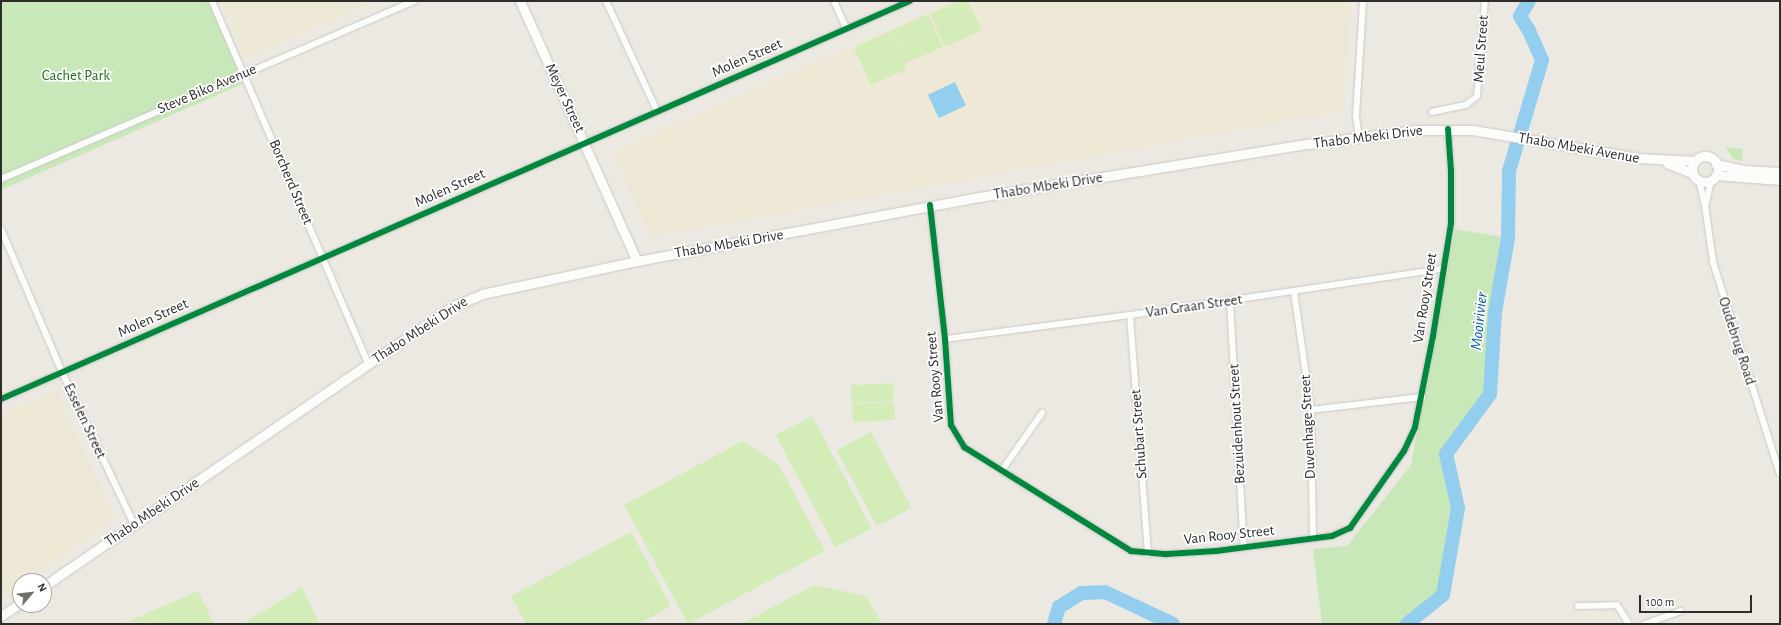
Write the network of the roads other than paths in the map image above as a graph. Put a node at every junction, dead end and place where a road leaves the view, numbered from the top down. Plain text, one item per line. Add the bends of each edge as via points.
1 (212, 1) edge
2 (414, 1) edge
3 (520, 1) edge
4 (606, 1) edge
5 (834, 1) edge
6 (910, 1) edge
7 (1363, 1) edge
8 (1485, 1) edge
9 (846, 28) junction
10 (244, 73) junction
11 (657, 111) junction
12 (1432, 112) dead end
13 (1448, 129) junction
14 (1498, 134) joint
15 (1359, 138) junction
16 (586, 142) junction
17 (1660, 161) junction
18 (1695, 161) junction
19 (1716, 164) junction
20 (1780, 172) edge
21 (1692, 173) junction
22 (1713, 178) junction
23 (1, 179) edge
24 (1698, 180) junction
25 (1780, 180) edge
26 (930, 205) junction
27 (1706, 205) junction
28 (1, 230) edge
29 (323, 257) junction
30 (638, 261) junction
31 (1443, 269) junction
32 (1294, 292) junction
33 (1230, 301) junction
34 (1130, 315) junction
35 (945, 339) junction
36 (368, 364) junction
37 (62, 372) junction
38 (1422, 397) junction
39 (1, 399) edge
40 (1311, 410) junction
41 (1042, 413) dead end
42 (1002, 470) junction
43 (1780, 474) edge
44 (134, 524) junction
45 (1313, 539) junction
46 (1244, 548) junction
47 (1148, 554) junction
48 (52, 580) edge
49 (1578, 606) dead end
50 (12, 608) edge
51 (1681, 612) dead end
52 (1, 616) edge
53 (1629, 624) edge
54 (1645, 624) edge

1 - 10 street, Borcherd Street
2 - 10 street, Steve Biko Avenue
3 - 16 main road, Meyer Street
4 - 11 street
5 - 9 street
6 - 9 street, Molen Street
7 - 15 street via 1356,116
8 - 12 street, Meul Street via 1477,96 1466,105
9 - 11 street, Molen Street
10 - 23 street, Steve Biko Avenue
10 - 29 street, Borcherd Street
11 - 16 street, Molen Street
13 - 14 main road, Thabo Mbeki Drive
13 - 15 main road, Thabo Mbeki Drive
13 - 31 street, Van Rooy Street via 1451,223
14 - 17 main road, Thabo Mbeki Avenue
15 - 26 main road, Thabo Mbeki Drive
16 - 29 street, Molen Street
16 - 30 main road, Meyer Street
17 - 18 main road, Thabo Mbeki Avenue
17 - 21 main road, Thabo Mbeki Avenue
18 - 19 main road via 1706,157
18 - 21 main road
19 - 20 main road via 1744,170
19 - 22 main road
21 - 24 main road
22 - 24 main road
22 - 25 main road
22 - 27 street, Oudebrug Road
24 - 27 street, Oudebrug Road
26 - 30 main road, Thabo Mbeki Drive
26 - 35 street, Van Rooy Street
27 - 43 street, Oudebrug Road via 1712,262
28 - 37 street, Esselen Street
29 - 36 street, Borcherd Street
29 - 37 street, Molen Street
30 - 36 main road, Thabo Mbeki Drive via 469,298
31 - 32 street, Van Graan Street
31 - 38 street, Van Rooy Street
32 - 33 street, Van Graan Street
32 - 40 street, Duvenhage Street
33 - 34 street, Van Graan Street
33 - 46 street, Bezuidenhout Street
34 - 35 street, Van Graan Street
34 - 47 street, Schubart Street
35 - 42 street, Van Rooy Street via 951,425 964,447
36 - 44 main road, Thabo Mbeki Drive
37 - 39 street, Molen Street
37 - 44 street, Esselen Street
38 - 40 street
38 - 45 street, Van Rooy Street via 1404,451 1350,528 1332,536
40 - 45 street, Duvenhage Street
41 - 42 street
42 - 47 street, Van Rooy Street via 1114,542 1131,551
44 - 48 main road, Thabo Mbeki Drive
45 - 46 street, Van Rooy Street
46 - 47 street, Van Rooy Street
49 - 53 street via 1617,605
50 - 52 main road
51 - 54 street

